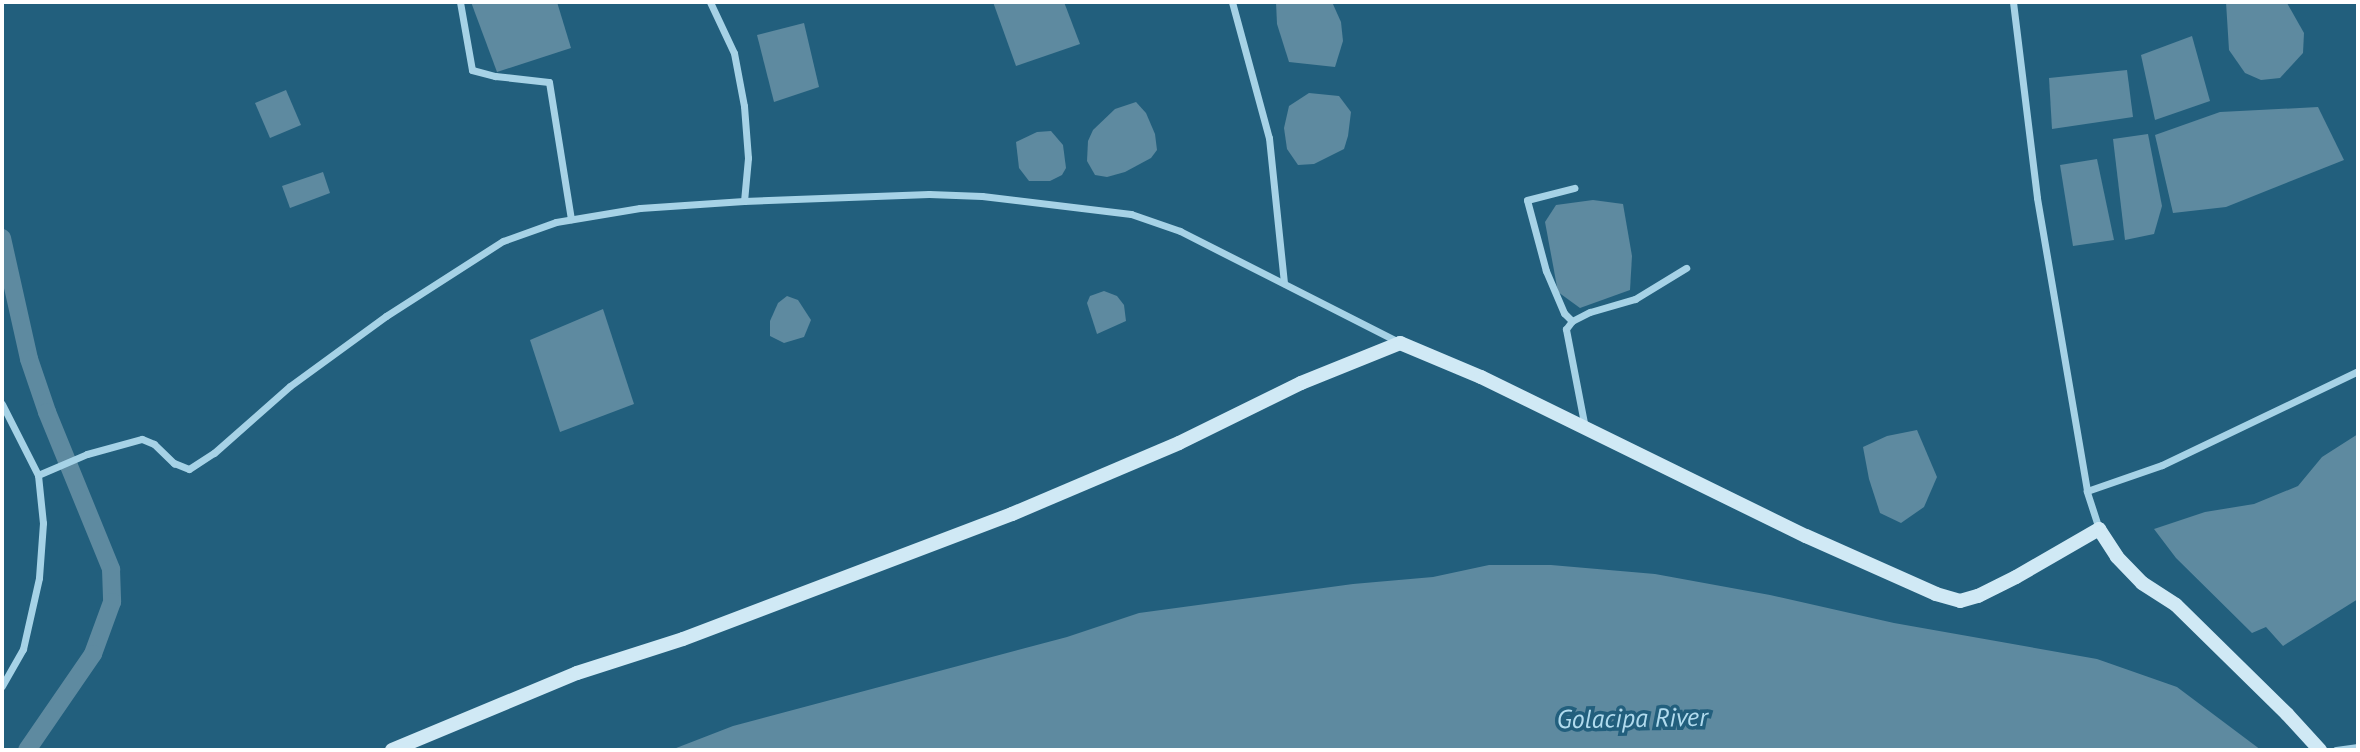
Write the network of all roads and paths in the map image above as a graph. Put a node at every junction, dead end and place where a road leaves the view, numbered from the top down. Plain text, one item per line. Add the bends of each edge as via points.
1 (460, 2) edge
2 (710, 2) edge
3 (1232, 2) edge
4 (2013, 2) edge
5 (1574, 188) dead end
6 (744, 201) junction
7 (572, 219) junction
8 (1686, 268) dead end
9 (1284, 283) junction
10 (1572, 321) junction
11 (1400, 343) junction
12 (2358, 371) edge
13 (2, 404) edge
14 (1585, 429) junction
15 (38, 475) junction
16 (2087, 491) junction
17 (2099, 529) junction
18 (2, 686) edge
19 (2358, 747) edge
20 (392, 750) edge
21 (2319, 750) edge
22 (2336, 750) edge

1 - 7 street via 472,70 549,82
2 - 6 street via 734,53 744,106 748,158
3 - 9 street via 1269,138
4 - 16 street via 2037,198
5 - 10 street via 1527,200 1546,271
6 - 7 street via 640,208
6 - 9 street via 929,194 1130,214 1180,231
7 - 15 street via 503,241 386,316 290,386 189,469 142,439 87,454
8 - 10 street via 1636,299
9 - 11 street
10 - 14 street via 1566,329 1566,343
11 - 14 street
11 - 20 street via 1012,514 683,639 578,673
12 - 16 street via 2162,465
13 - 15 street
14 - 17 street via 1818,542 1960,601 2016,577
15 - 18 street via 43,523 39,578 23,649
16 - 17 street
17 - 21 street via 2141,583 2176,605
19 - 22 street

